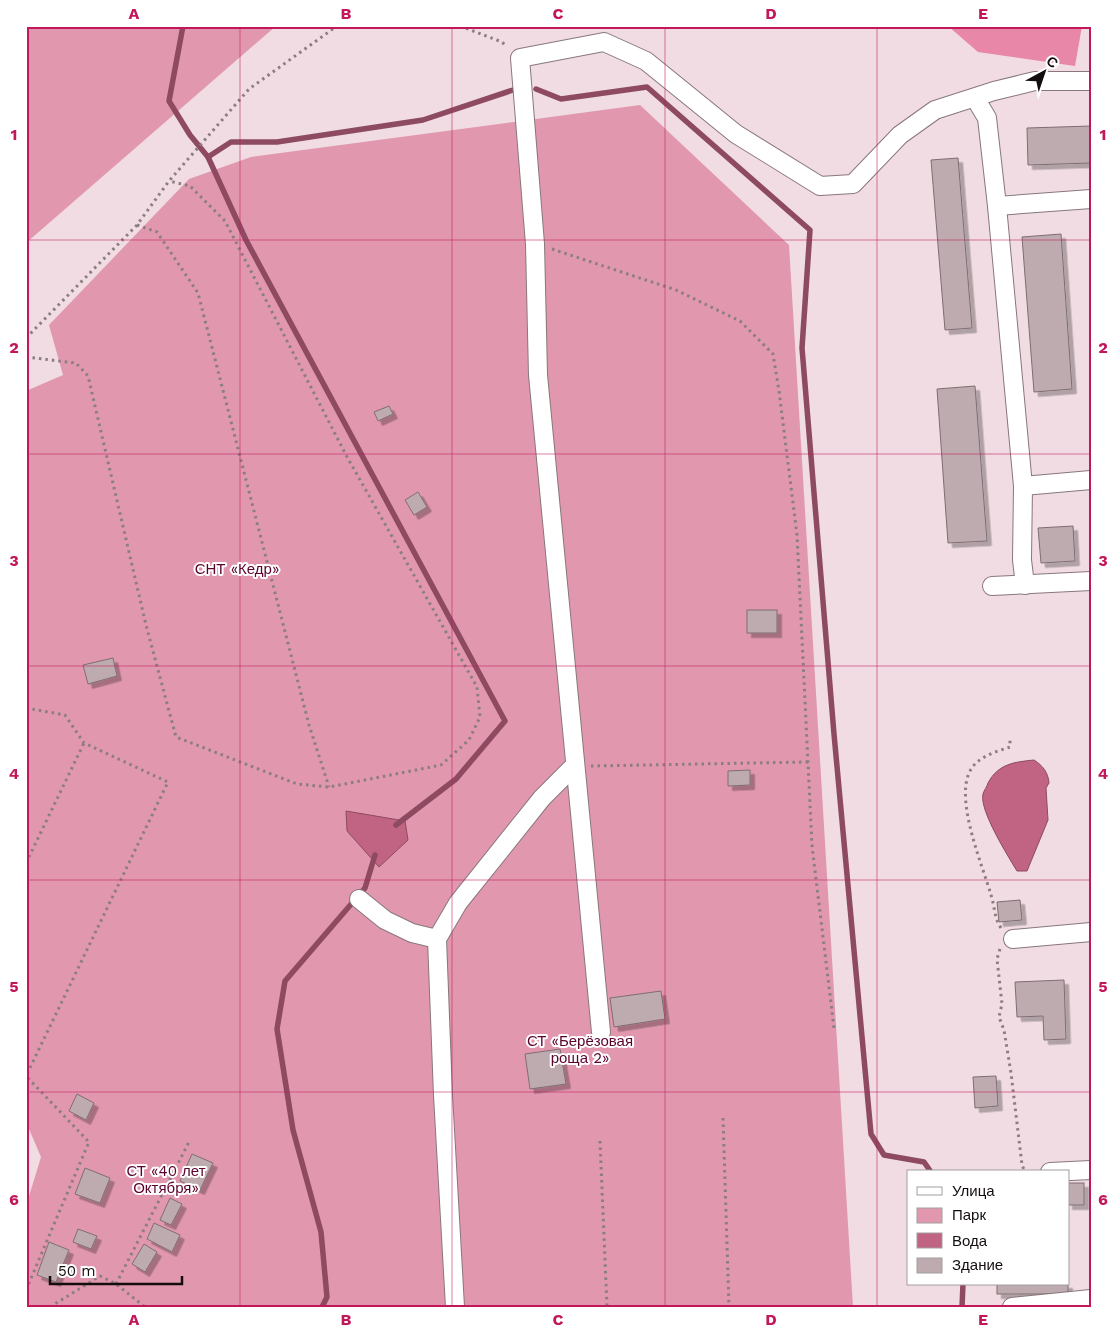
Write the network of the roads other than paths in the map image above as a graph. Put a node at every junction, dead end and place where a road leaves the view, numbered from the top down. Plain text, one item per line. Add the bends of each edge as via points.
1 (1091, 81) edge
2 (976, 98) junction
3 (1091, 199) edge
4 (997, 206) junction
5 (1091, 480) edge
6 (1023, 486) junction
7 (1091, 581) edge
8 (1025, 585) junction
9 (992, 586) dead end
10 (574, 766) junction
11 (360, 899) dead end
12 (1091, 932) edge
13 (437, 939) junction
14 (1013, 939) dead end
15 (601, 1032) dead end
16 (1091, 1170) edge
17 (1070, 1171) edge
18 (1091, 1299) edge
19 (455, 1307) edge
20 (1012, 1307) edge

1 - 2 lane via 1035,81
2 - 4 lane via 988,118
2 - 10 lane via 935,110 900,135 853,184 820,186 736,134 646,61 604,42 520,58 535,244 538,375
3 - 4 lane
4 - 6 lane
5 - 6 lane
6 - 8 lane
7 - 8 lane
8 - 9 lane
10 - 13 lane via 542,798 458,903
10 - 15 lane
11 - 13 lane via 385,920 412,933
12 - 14 lane
13 - 19 lane
16 - 17 lane
18 - 20 lane

